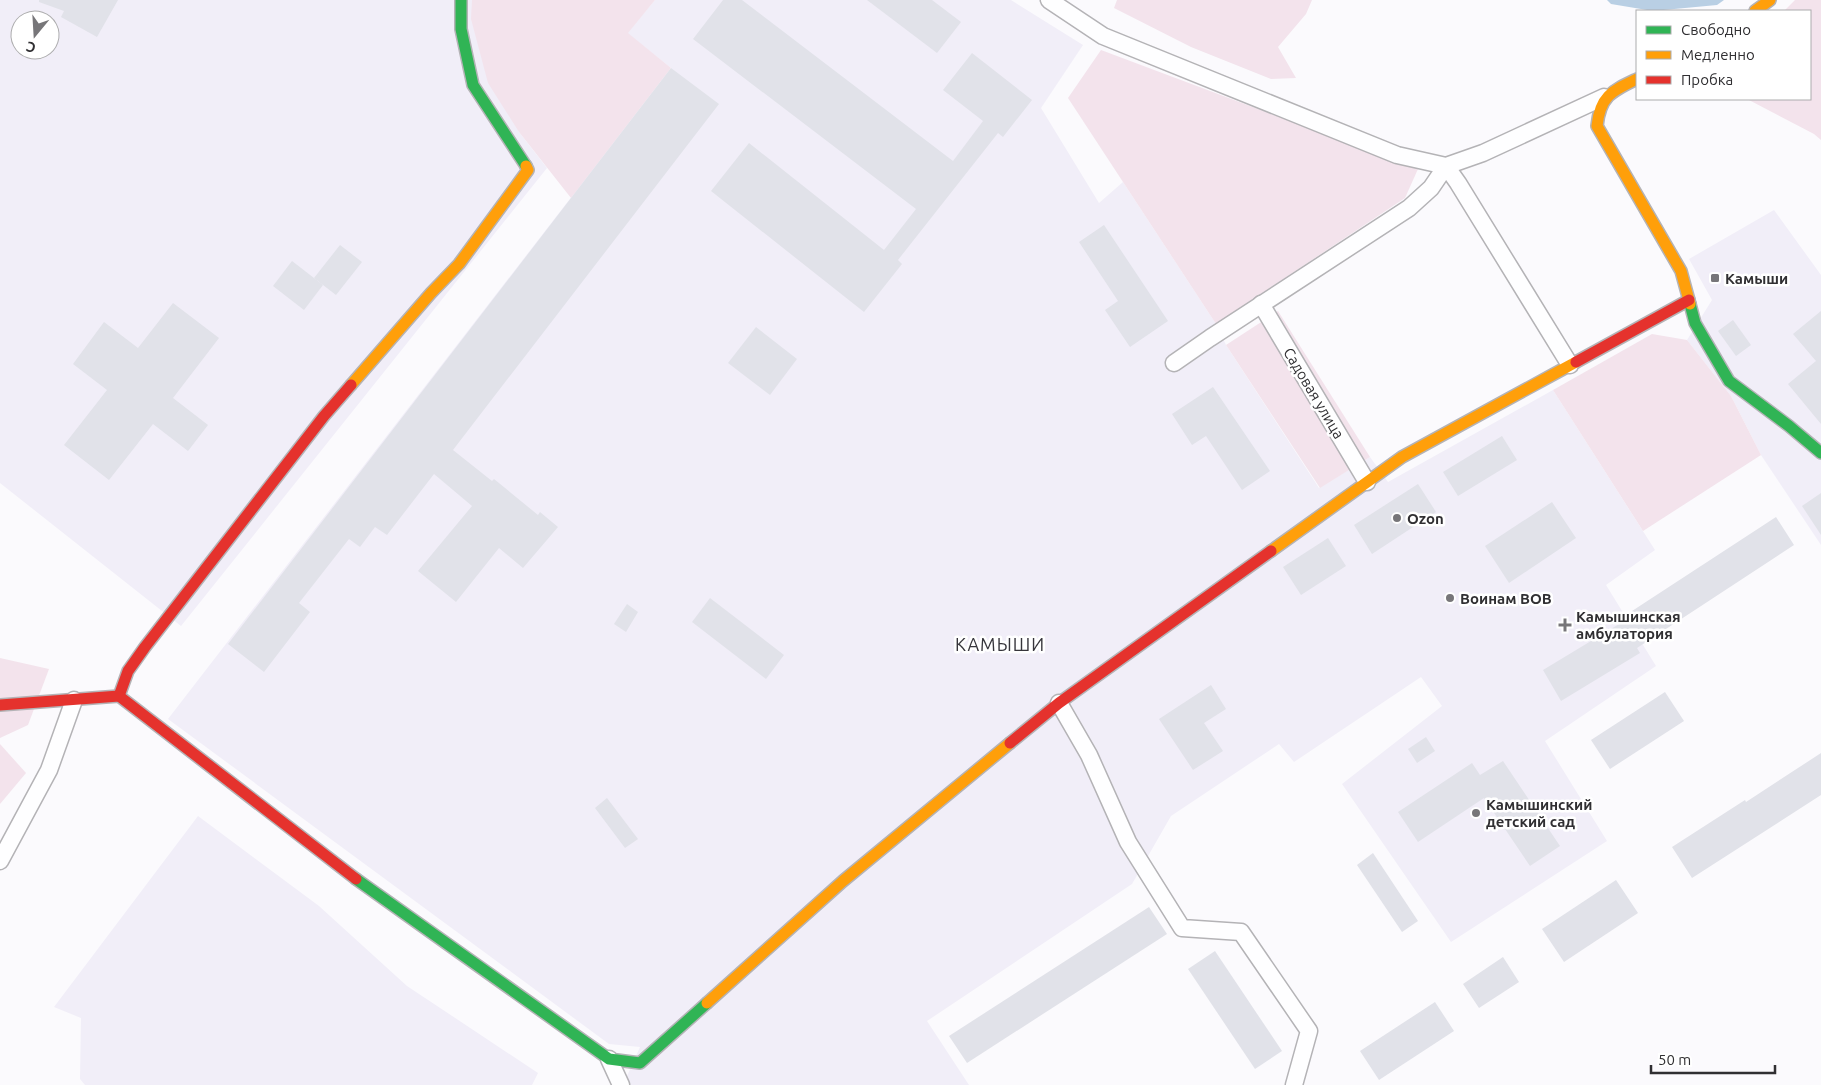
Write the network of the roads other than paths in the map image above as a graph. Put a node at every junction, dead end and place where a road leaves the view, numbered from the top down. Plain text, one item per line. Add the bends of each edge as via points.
1 (461, 0) edge
2 (1049, 0) edge
3 (1770, 0) edge
4 (1756, 10) edge
5 (1636, 80) edge
6 (1604, 96) junction
7 (1446, 166) junction
8 (1689, 300) junction
9 (1261, 304) junction
10 (1174, 364) dead end
11 (1570, 365) junction
12 (1821, 453) edge
13 (1367, 482) junction
14 (119, 696) junction
15 (74, 700) junction
16 (1059, 704) junction
17 (0, 705) edge
18 (0, 861) edge
19 (609, 1059) junction
20 (621, 1085) edge
21 (1294, 1085) edge

1 - 14 street via 461,29 473,86 528,170 460,264 318,424 139,655
2 - 7 street via 1103,36 1397,155
3 - 4 street
5 - 6 street
6 - 7 street via 1483,153
6 - 8 street via 1597,112 1597,126 1681,271
7 - 9 street via 1431,188 1409,208
7 - 11 street
8 - 11 street
8 - 12 street via 1695,323 1729,381
9 - 10 street
9 - 13 street, Садовая улица
11 - 13 street via 1402,457
13 - 16 street
14 - 15 street
14 - 19 street via 345,871
15 - 17 street
15 - 18 street via 49,770
16 - 19 street via 843,881 640,1063
16 - 21 street via 1090,755 1128,842 1182,928 1241,932 1309,1031
19 - 20 street

